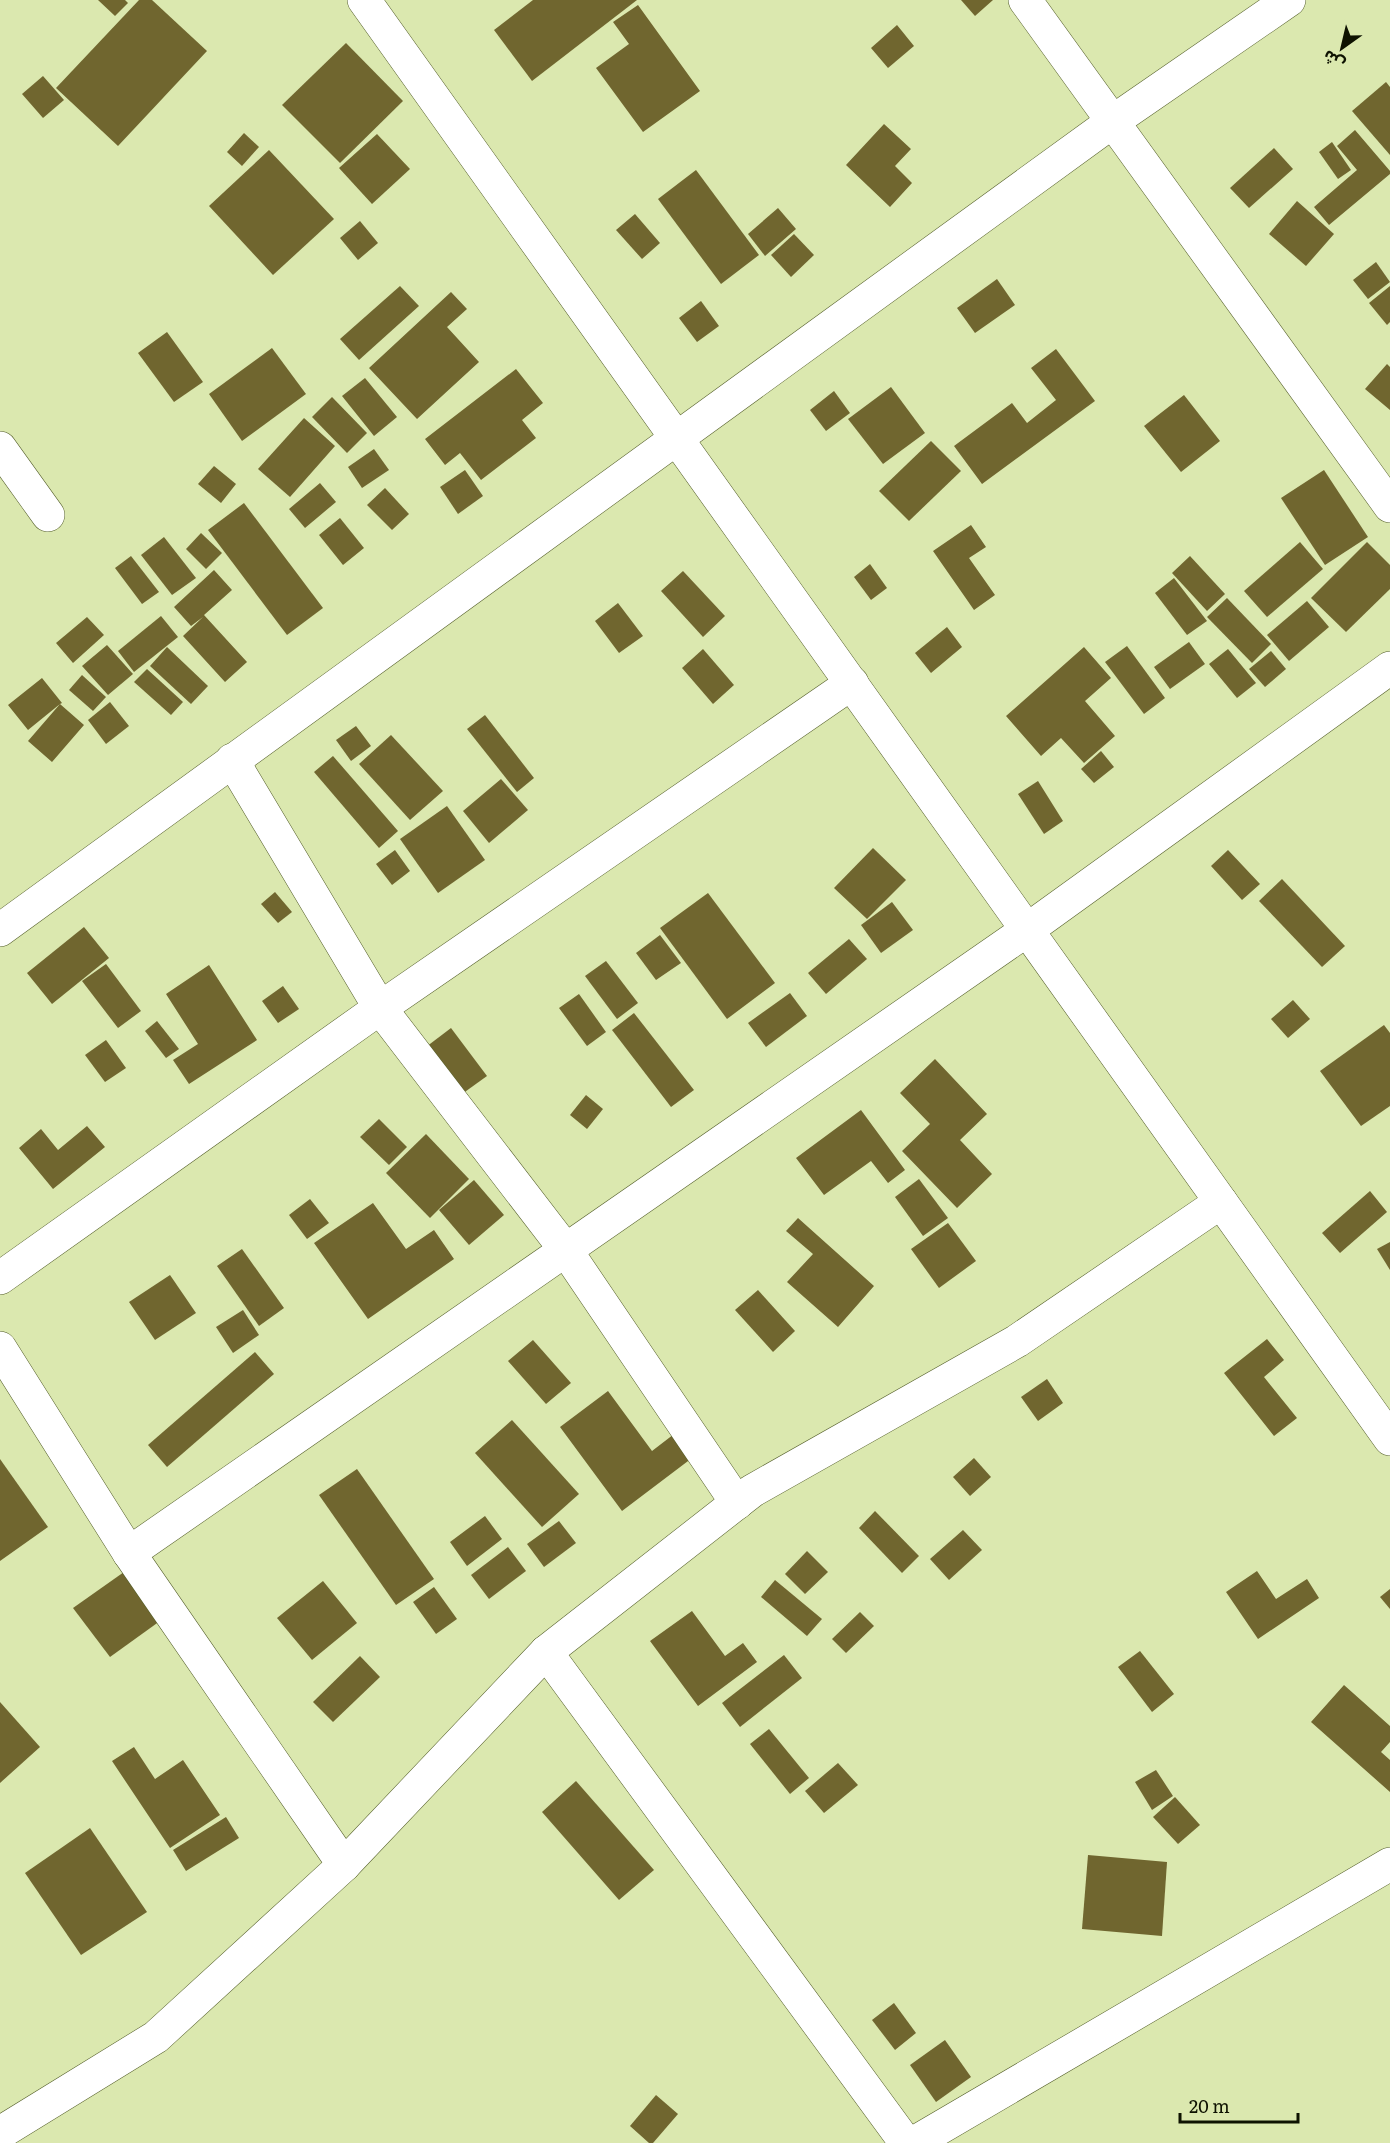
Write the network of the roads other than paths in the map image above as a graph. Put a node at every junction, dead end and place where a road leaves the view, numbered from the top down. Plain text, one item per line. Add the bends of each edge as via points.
1 (364, 0) edge
2 (1025, 0) edge
3 (1289, 0) edge
4 (1112, 122) junction
5 (677, 437) junction
6 (0, 448) edge
7 (1390, 506) edge
8 (48, 516) dead end
9 (1390, 668) edge
10 (852, 683) junction
11 (232, 760) junction
12 (0, 930) edge
13 (1027, 930) junction
14 (380, 1008) junction
15 (1221, 1202) junction
16 (565, 1250) junction
17 (0, 1278) edge
18 (0, 1348) edge
19 (1390, 1439) edge
20 (737, 1503) junction
21 (129, 1553) junction
22 (546, 1653) junction
23 (1390, 1864) edge
24 (344, 1865) junction
25 (0, 2133) edge
26 (906, 2143) edge
27 (914, 2143) edge

1 - 5 street
2 - 4 street
3 - 4 street
4 - 5 street
4 - 7 street
5 - 10 street
5 - 11 street
6 - 8 street
9 - 13 street
10 - 13 street
10 - 14 street
11 - 12 street
11 - 14 street
13 - 15 street
13 - 16 street
14 - 16 street
14 - 17 street
15 - 19 street
15 - 20 street via 1017,1341
16 - 20 street
16 - 21 street
18 - 21 street
20 - 22 street
21 - 24 street
22 - 24 street
22 - 26 street
23 - 27 street
24 - 25 street via 156,2037

